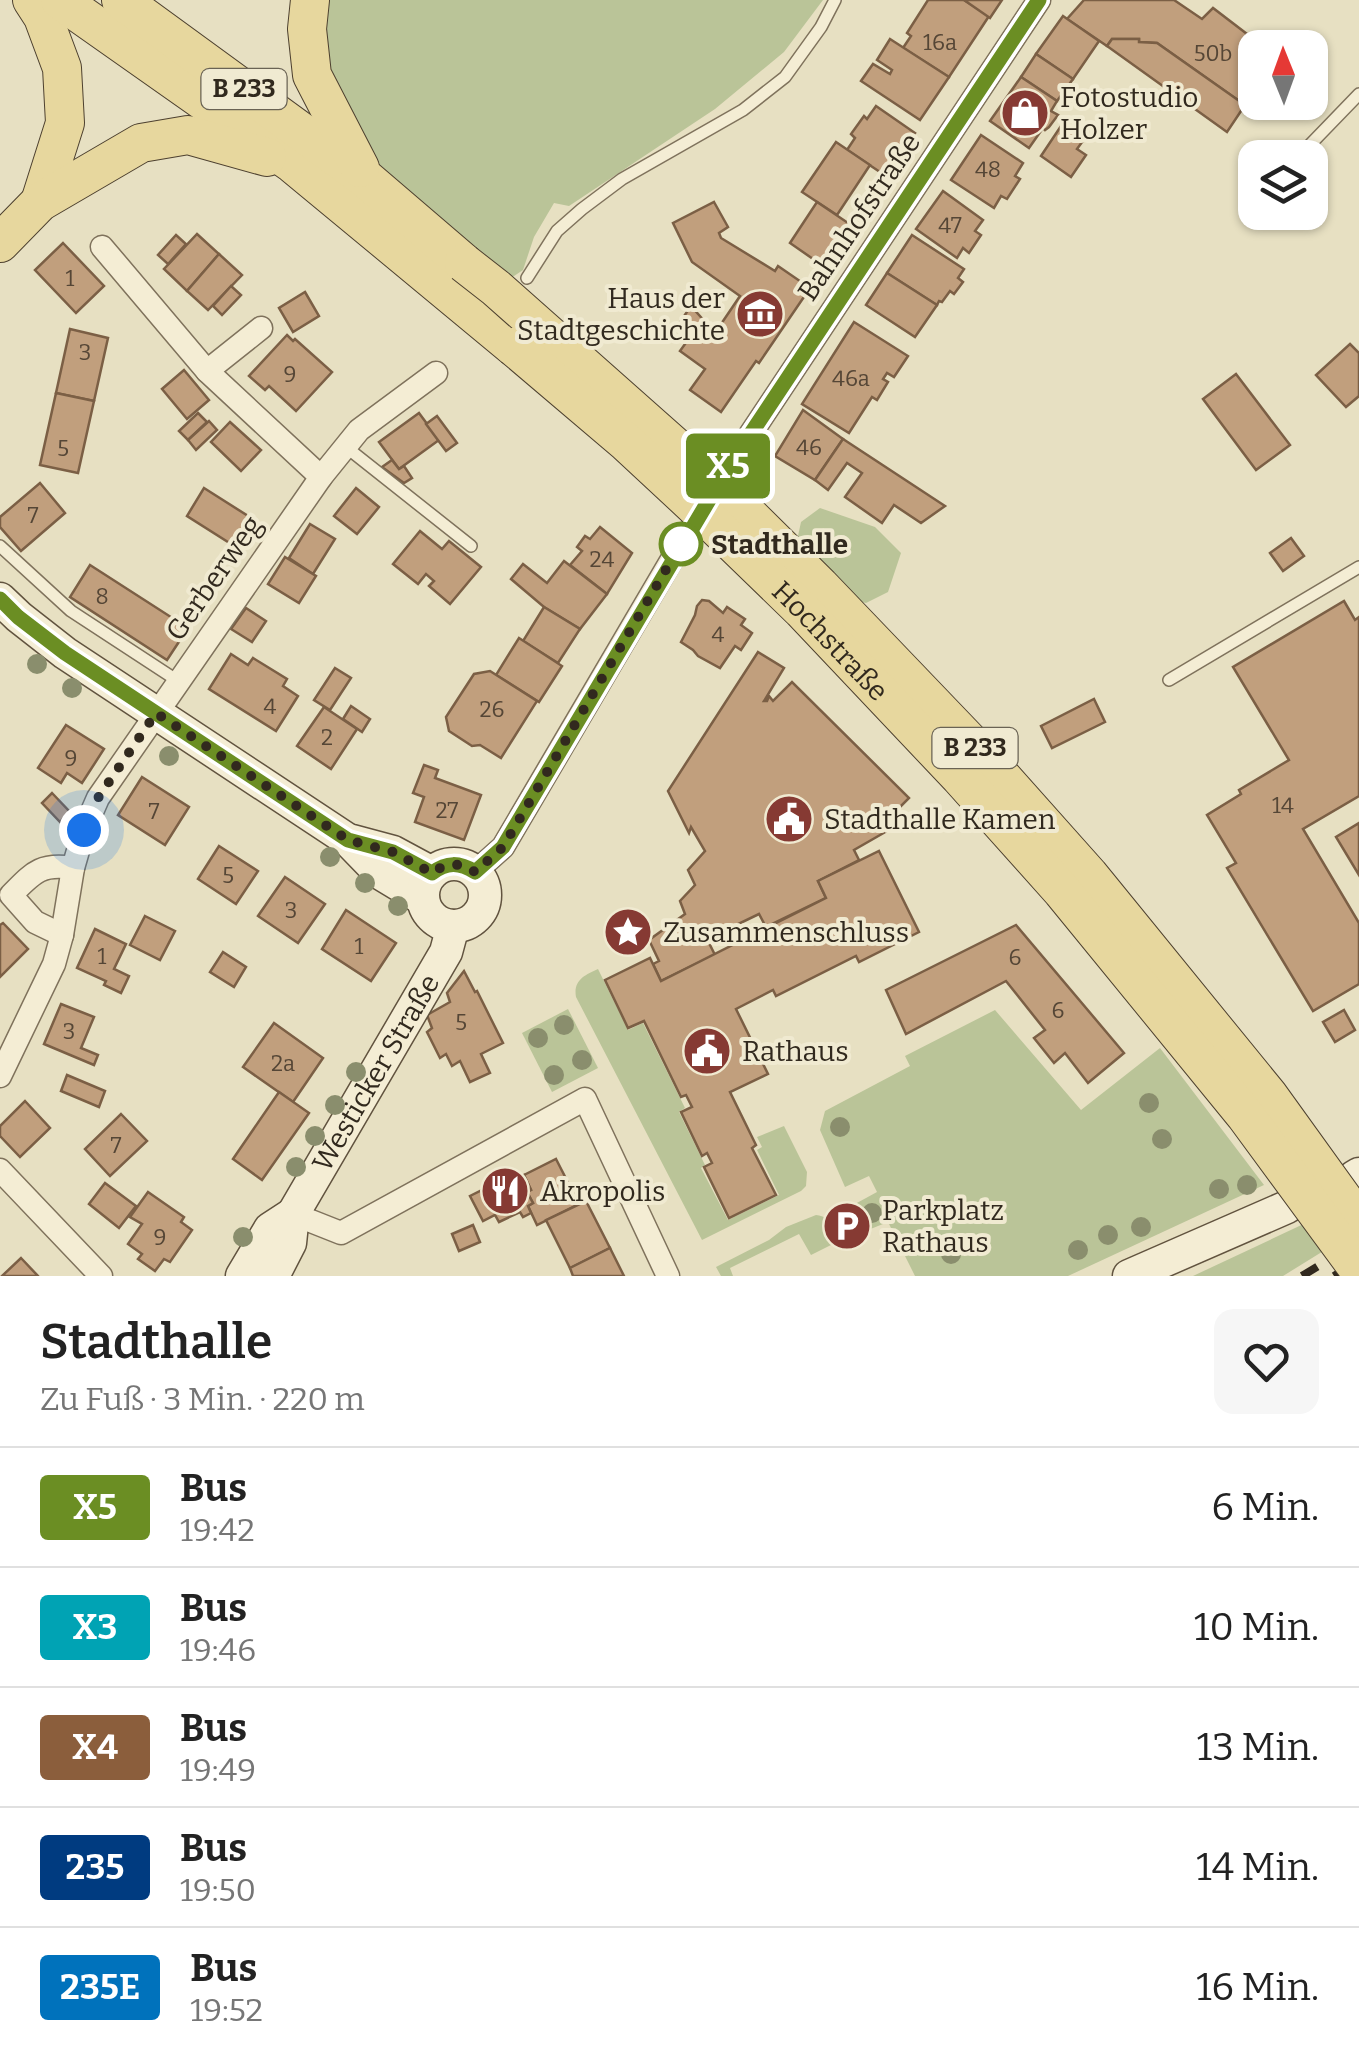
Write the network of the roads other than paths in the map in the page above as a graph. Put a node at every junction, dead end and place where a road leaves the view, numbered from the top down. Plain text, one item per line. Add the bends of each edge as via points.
1 (32, 0) edge
2 (60, 0) edge
3 (121, 0) edge
4 (310, 0) edge
5 (836, 0) edge
6 (1040, 0) edge
7 (1359, 94) edge
8 (1315, 140) edge
9 (293, 164) junction
10 (366, 178) junction
11 (40, 202) junction
12 (0, 243) edge
13 (102, 246) dead end
14 (453, 276) junction
15 (527, 278) dead end
16 (261, 328) dead end
17 (207, 371) junction
18 (436, 373) dead end
19 (346, 447) junction
20 (728, 468) dead end
21 (322, 477) junction
22 (688, 532) dead end
23 (0, 546) edge
24 (471, 546) dead end
25 (1359, 568) edge
26 (0, 599) edge
27 (1169, 680) dead end
28 (178, 682) junction
29 (156, 713) junction
30 (73, 868) junction
31 (475, 872) junction
32 (428, 886) junction
33 (5, 889) edge
34 (453, 926) junction
35 (62, 935) junction
36 (0, 1076) edge
37 (0, 1170) edge
38 (1287, 1208) dead end
39 (293, 1214) junction
40 (1359, 1221) edge
41 (1359, 1270) edge
42 (101, 1276) edge
43 (242, 1276) edge
44 (273, 1276) edge
45 (668, 1276) edge
46 (1129, 1276) edge

1 - 11 main road via 62,68 66,123
2 - 9 main road, Hochstraße / B 233
3 - 10 main road, Hochstraße / B 233
4 - 10 main road via 312,75
5 - 15 lane via 785,77 582,209 557,231
6 - 20 street, Bahnhofstraße
7 - 8 lane
9 - 11 main road via 188,135 141,143
9 - 14 main road, Hochstraße / B 233
10 - 14 main road, Hochstraße / B 233
11 - 12 main road
13 - 17 street
14 - 40 main road, Hochstraße / B 233, bridge via 496,288 717,484 982,755 1090,875 1269,1096
14 - 41 main road, Hochstraße / B 233, bridge via 802,610 960,777 1245,1115
16 - 17 street
17 - 21 street
18 - 19 street, Gerberweg
19 - 21 street, Gerberweg
19 - 24 lane
21 - 28 street, Gerberweg
22 - 31 street via 503,847
23 - 28 lane via 72,611
25 - 27 lane
26 - 29 street via 65,653
28 - 29 street, Gerberweg
29 - 30 street, Gerberweg via 98,798
29 - 32 street via 348,840 380,873
30 - 33 street via 34,872
30 - 35 street, Gerberweg
31 - 32 street via 458,864 440,867
31 - 34 street via 485,889 482,908 468,923
32 - 34 street via 425,908
33 - 35 street via 36,922
34 - 39 street, Westicker Straße via 446,952
35 - 36 street, Gerberweg
37 - 42 street
38 - 46 street
39 - 43 street, Westicker Straße via 270,1229
39 - 44 street, Westicker Straße via 290,1243
39 - 45 street via 340,1233 585,1099

